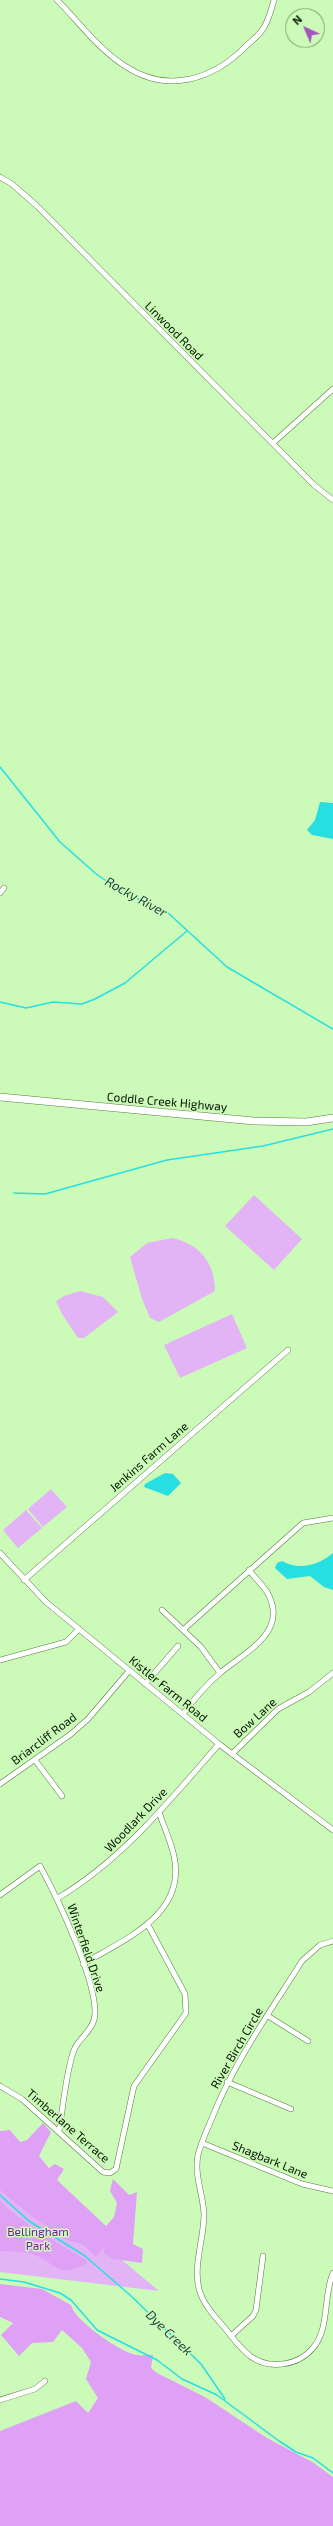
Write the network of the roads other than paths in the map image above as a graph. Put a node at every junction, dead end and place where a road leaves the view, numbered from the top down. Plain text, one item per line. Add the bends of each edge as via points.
1 (57, 0) edge
2 (274, 0) edge
3 (0, 177) edge
4 (333, 389) edge
5 (273, 443) junction
6 (333, 500) edge
7 (0, 1097) edge
8 (333, 1118) edge
9 (288, 1350) dead end
10 (333, 1518) edge
11 (0, 1553) edge
12 (249, 1570) junction
13 (24, 1580) junction
14 (162, 1610) dead end
15 (80, 1628) junction
16 (183, 1630) junction
17 (178, 1646) dead end
18 (0, 1660) edge
19 (129, 1671) junction
20 (220, 1673) junction
21 (333, 1673) edge
22 (145, 1684) junction
23 (183, 1714) junction
24 (219, 1744) junction
25 (232, 1754) junction
26 (35, 1760) junction
27 (0, 1784) edge
28 (62, 1796) dead end
29 (159, 1812) junction
30 (333, 1830) edge
31 (0, 1895) edge
32 (58, 1898) junction
33 (148, 1925) junction
34 (333, 1941) edge
35 (83, 1964) junction
36 (268, 2016) junction
37 (308, 2041) dead end
38 (227, 2082) junction
39 (0, 2086) edge
40 (291, 2109) dead end
41 (59, 2131) junction
42 (202, 2143) junction
43 (333, 2191) edge
44 (263, 2256) dead end
45 (333, 2273) edge
46 (231, 2336) junction
47 (45, 2380) dead end
48 (0, 2400) edge

1 - 2 street via 86,32 120,63 146,76 167,80 192,80 230,61 262,30
3 - 5 street, Linwood Road via 37,206
4 - 5 street
5 - 6 street, Linwood Road via 314,485
7 - 8 main road, Coddle Creek Highway via 254,1121 306,1122
9 - 13 street, Jenkins Farm Lane
10 - 12 street via 303,1523
11 - 13 street, Kistler Farm Road
12 - 16 street
12 - 20 street via 267,1592 272,1613 271,1625 262,1641
13 - 15 street, Kistler Farm Road via 46,1602
14 - 16 street
15 - 18 street via 66,1642
15 - 19 street, Kistler Farm Road
16 - 20 street via 204,1651
17 - 22 street
19 - 22 street, Kistler Farm Road
19 - 26 street, Briarcliff Road via 88,1719
20 - 23 street via 197,1695
21 - 25 street, Bow Lane via 309,1692 278,1708
22 - 23 street, Kistler Farm Road
23 - 24 street, Kistler Farm Road
24 - 25 street, Kistler Farm Road
24 - 29 street, Woodlark Drive
25 - 30 street, Kistler Farm Road
26 - 27 street, Briarcliff Road
26 - 28 street
29 - 32 street, Woodlark Drive via 106,1866
29 - 33 street via 174,1856 176,1872 168,1902
31 - 32 street, Winterfield Drive via 40,1866
32 - 35 street, Winterfield Drive
33 - 35 street
33 - 41 street, Timberlane Terrace via 185,1994 186,2013 134,2086 116,2169 110,2173 103,2172
34 - 36 street, River Birch Circle via 320,1945 302,1961
35 - 41 street, Winterfield Drive via 92,1990 94,2019 88,2033 74,2052
36 - 37 street
36 - 38 street, River Birch Circle
38 - 40 street
38 - 42 street, River Birch Circle
39 - 41 street, Timberlane Terrace via 13,2092
42 - 43 street, Shagbark Lane via 302,2184
42 - 46 street, River Birch Circle via 197,2167 204,2215 197,2271 198,2285 206,2304
44 - 46 street via 256,2310
45 - 46 street, River Birch Circle via 320,2336 313,2348 303,2357 291,2363 264,2363 251,2357
47 - 48 street via 34,2389

